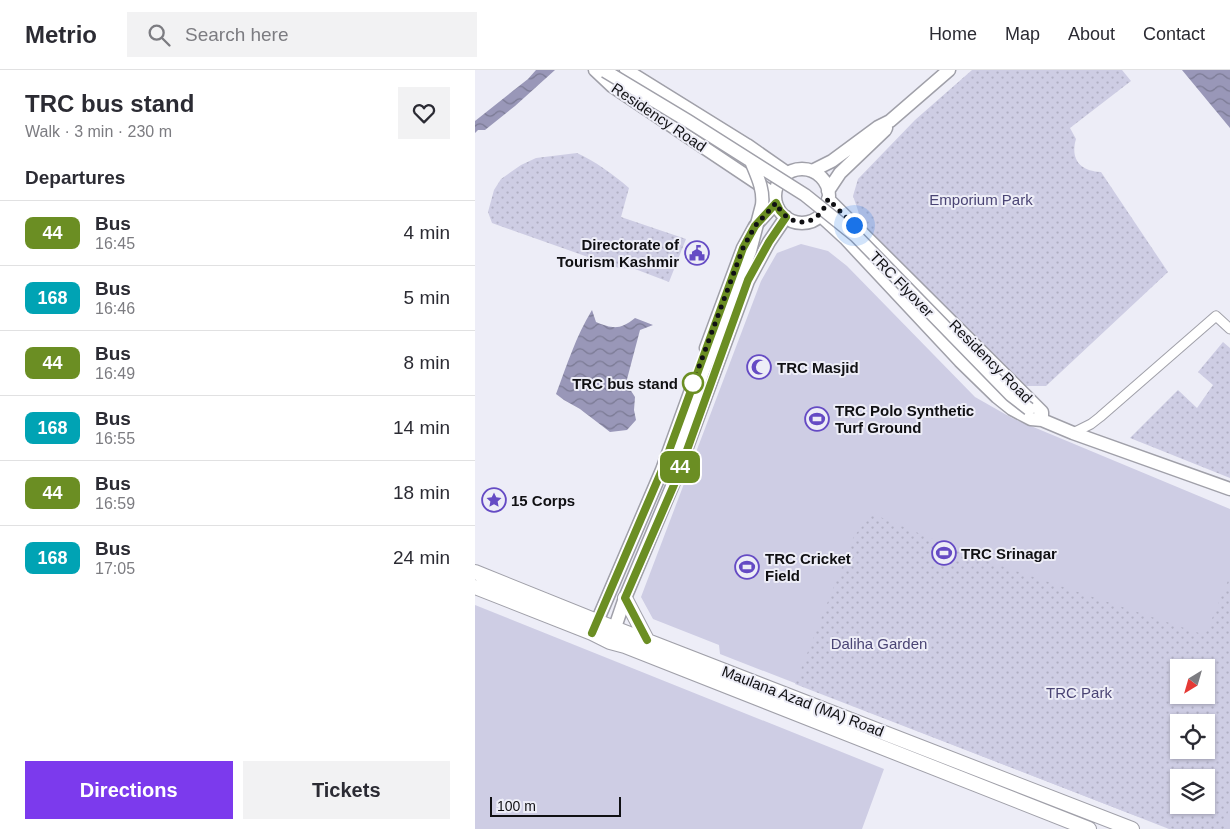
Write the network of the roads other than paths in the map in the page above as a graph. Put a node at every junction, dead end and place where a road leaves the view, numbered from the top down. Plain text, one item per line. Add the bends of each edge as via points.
1 (601, 70) edge
2 (626, 70) edge
3 (949, 70) edge
4 (890, 121) junction
5 (751, 161) junction
6 (812, 171) junction
7 (787, 173) junction
8 (828, 195) junction
9 (775, 199) junction
10 (820, 215) junction
11 (786, 217) junction
12 (1230, 329) edge
13 (1042, 420) junction
14 (1073, 432) junction
15 (675, 454) junction
16 (662, 470) junction
17 (677, 475) junction
18 (1230, 489) edge
19 (475, 572) edge
20 (475, 587) edge
21 (625, 598) junction
22 (595, 627) junction
23 (614, 628) junction
24 (647, 640) junction
25 (610, 642) junction
26 (1089, 829) edge
27 (1132, 829) edge

1 - 5 main road, TRC Flyover, bridge
1 - 9 main road, Residency Road via 612,86
2 - 7 main road, Residency Road
3 - 4 main road
4 - 6 main road
4 - 8 main road via 885,130 840,173
5 - 13 main road, TRC Flyover, bridge via 805,195 856,236 1004,388
5 - 15 main road, bridge via 762,187 762,205 750,251
6 - 7 main road via 804,169
6 - 8 main road via 825,182
7 - 9 main road via 776,186
8 - 10 main road
8 - 13 main road, Residency Road via 1042,412
9 - 11 main road
9 - 16 main road via 743,248
10 - 11 main road via 803,222
10 - 13 main road, Residency Road via 997,397 1012,410 1031,419
11 - 17 main road via 748,280
12 - 14 street via 1216,316 1100,417
13 - 14 main road, Residency Road
14 - 18 main road, Residency Road
15 - 16 main road
15 - 17 main road
16 - 22 main road
17 - 21 main road
19 - 22 main road, Maulana Azad (MA) Road
20 - 22 main road, Maulana Azad (MA) Road
21 - 23 main road
21 - 24 main road
22 - 23 main road, Maulana Azad (MA) Road
22 - 25 main road, Maulana Azad (MA) Road
23 - 24 main road, Maulana Azad (MA) Road
23 - 25 main road
24 - 27 main road, Maulana Azad (MA) Road
25 - 26 main road, Maulana Azad (MA) Road

